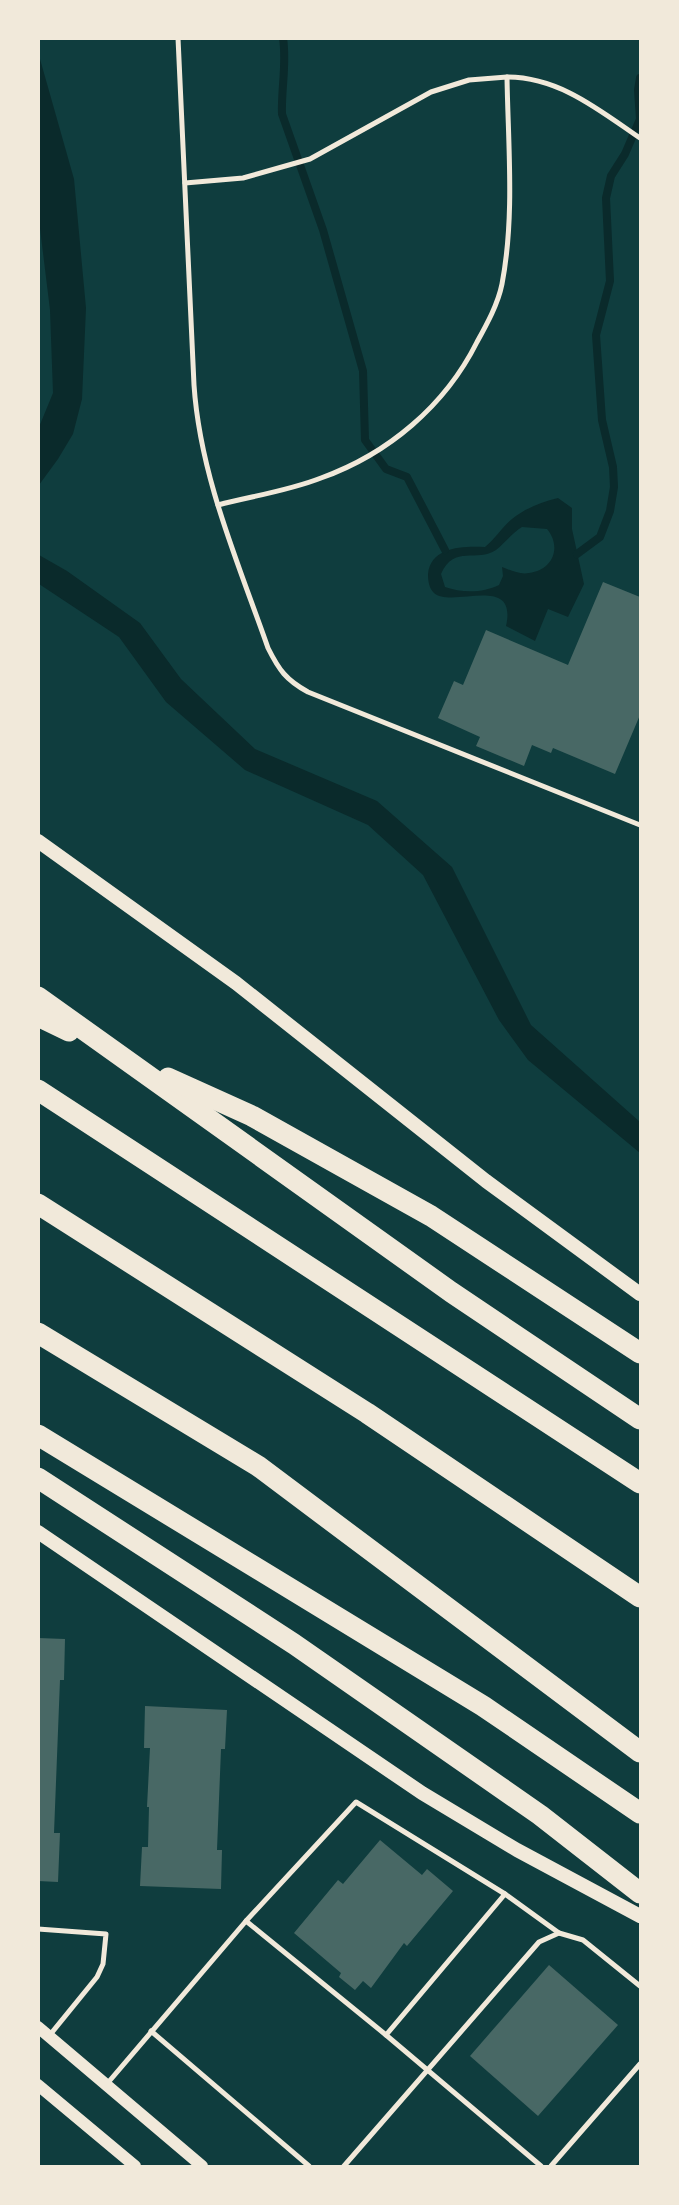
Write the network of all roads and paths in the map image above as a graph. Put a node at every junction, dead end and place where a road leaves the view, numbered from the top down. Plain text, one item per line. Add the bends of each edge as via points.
1 (178, 38) edge
2 (507, 77) junction
3 (640, 138) edge
4 (186, 183) junction
5 (218, 505) junction
6 (640, 825) edge
7 (38, 841) edge
8 (38, 997) edge
9 (38, 1016) edge
10 (38, 1090) edge
11 (38, 1204) edge
12 (640, 1294) edge
13 (38, 1333) edge
14 (640, 1353) edge
15 (640, 1419) edge
16 (38, 1435) edge
17 (38, 1478) edge
18 (640, 1483) edge
19 (38, 1532) edge
20 (640, 1597) edge
21 (640, 1752) edge
22 (640, 1813) edge
23 (640, 1893) edge
24 (505, 1894) junction
25 (640, 1916) edge
26 (246, 1921) junction
27 (38, 1929) edge
28 (559, 1933) junction
29 (640, 1986) edge
30 (38, 2027) edge
31 (151, 2031) junction
32 (386, 2035) junction
33 (49, 2036) junction
34 (640, 2064) edge
35 (428, 2071) junction
36 (106, 2084) junction
37 (38, 2085) edge
38 (135, 2166) edge
39 (202, 2166) edge
40 (309, 2166) edge
41 (344, 2166) edge
42 (541, 2166) edge
43 (551, 2166) edge

1 - 4 lane
2 - 3 lane via 550,83
2 - 4 lane via 469,80 431,92 310,159 243,178
2 - 5 lane via 508,217 502,286 460,373 427,412 360,461 320,479
4 - 5 lane via 196,415
5 - 6 lane via 268,648 292,683
7 - 12 main road via 236,983 486,1181
8 - 15 highway via 451,1292
9 - 14 highway via 276,1129 431,1216
10 - 18 highway
11 - 20 highway via 366,1413
13 - 21 highway via 258,1466
16 - 22 highway via 483,1706
17 - 23 highway via 294,1644 540,1815
19 - 25 main road via 422,1793
24 - 26 lane via 356,1802
24 - 28 lane
24 - 32 lane
26 - 31 lane
26 - 32 lane
27 - 33 lane via 106,1934 97,1977
28 - 29 lane via 583,1940
28 - 35 lane via 539,1942
30 - 33 street
31 - 36 lane
31 - 40 lane
32 - 35 lane
33 - 36 street
34 - 43 lane
35 - 41 lane
35 - 42 lane
36 - 39 street
37 - 38 street

